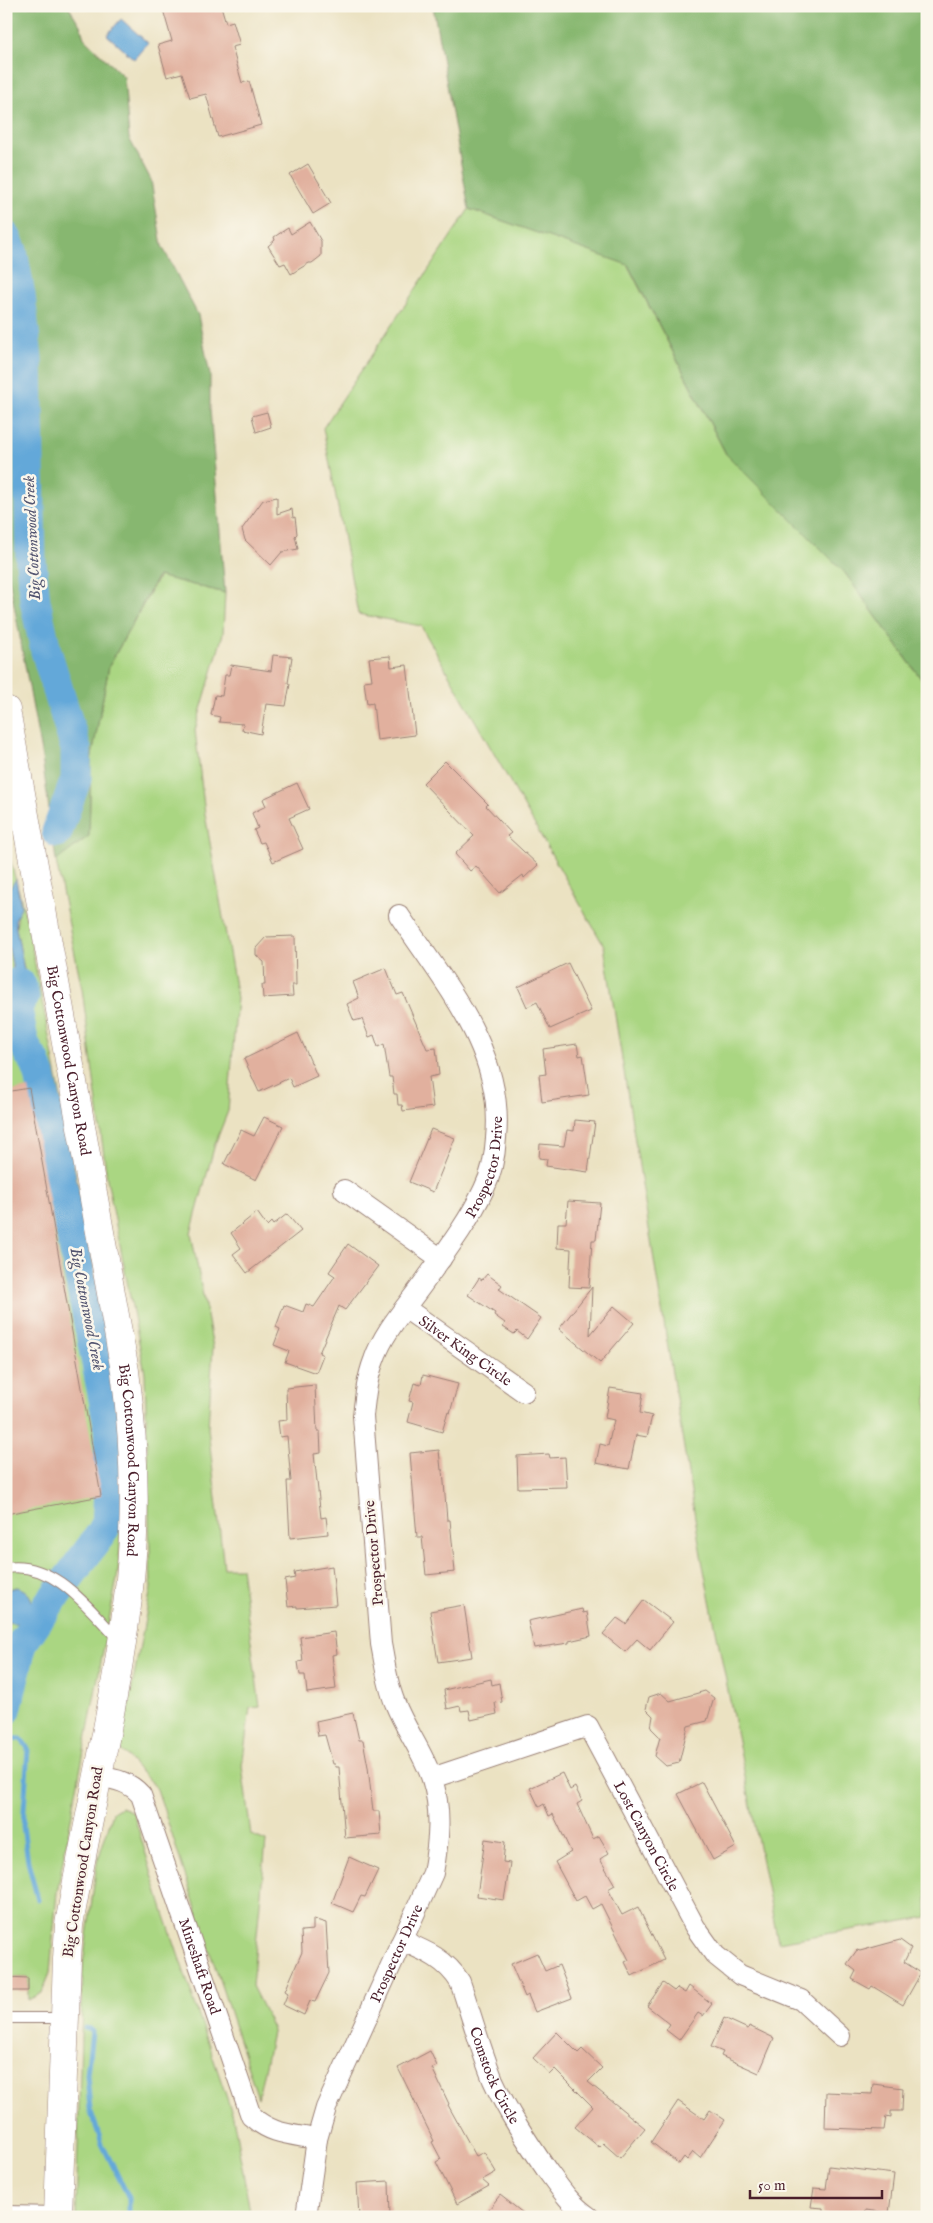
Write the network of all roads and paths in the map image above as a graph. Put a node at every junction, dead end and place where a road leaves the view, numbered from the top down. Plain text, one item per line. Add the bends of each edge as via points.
1 (6, 710) edge
2 (16, 819) edge
3 (399, 915) dead end
4 (344, 1190) dead end
5 (441, 1259) junction
6 (406, 1308) junction
7 (524, 1392) dead end
8 (6, 1568) edge
9 (121, 1642) junction
10 (97, 1776) junction
11 (432, 1778) junction
12 (402, 1941) junction
13 (6, 2018) edge
14 (64, 2018) junction
15 (840, 2036) dead end
16 (317, 2139) junction
17 (6, 2211) edge
18 (58, 2214) edge
19 (306, 2217) edge
20 (589, 2217) edge

1 - 2 main road, Big Cottonwood Canyon Road
2 - 9 main road, Big Cottonwood Canyon Road via 125,1371 132,1425 134,1499 128,1596
3 - 5 street, Prospector Drive via 472,1025 487,1058 496,1093 498,1125 494,1157 485,1188
4 - 5 street
5 - 6 street, Prospector Drive
6 - 7 street, Silver King Circle
6 - 11 street, Prospector Drive via 374,1359 366,1387 363,1416 386,1673 394,1702
8 - 9 lane via 25,1567 50,1576 76,1596
9 - 10 main road, Big Cottonwood Canyon Road
10 - 14 main road, Big Cottonwood Canyon Road via 70,1925
10 - 16 street, Mineshaft Road via 134,1786 141,1795 251,2116 264,2127 280,2133
11 - 12 street, Prospector Drive via 439,1842 433,1873
11 - 15 street, Lost Canyon Circle via 588,1726 695,1927 715,1955 740,1974 801,2000
12 - 16 street, Prospector Drive via 326,2108
12 - 20 street, Comstock Circle via 442,1960 453,1971 460,1982 494,2080 512,2115 567,2198
13 - 14 lane
14 - 18 main road, Big Cottonwood Canyon Road
16 - 19 street, Prospector Drive
17 - 18 lane

